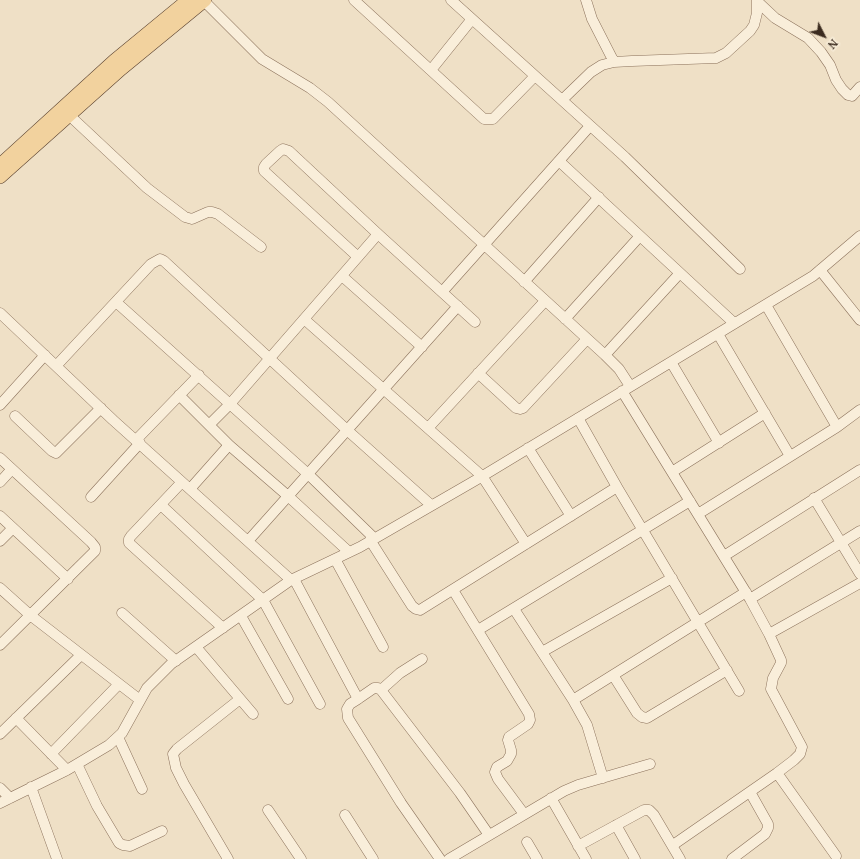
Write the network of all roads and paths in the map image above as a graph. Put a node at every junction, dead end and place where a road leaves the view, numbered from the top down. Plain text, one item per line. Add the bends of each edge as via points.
1 (188, 0) edge
2 (204, 0) edge
3 (354, 0) edge
4 (451, 0) edge
5 (586, 0) edge
6 (757, 1) edge
7 (472, 19) junction
8 (614, 62) junction
9 (431, 70) junction
10 (535, 76) junction
11 (860, 87) edge
12 (562, 100) junction
13 (69, 115) junction
14 (590, 126) junction
15 (559, 161) junction
16 (0, 165) edge
17 (0, 177) edge
18 (599, 197) junction
19 (378, 234) junction
20 (640, 236) junction
21 (860, 236) edge
22 (484, 246) junction
23 (261, 248) dead end
24 (358, 257) junction
25 (740, 269) dead end
26 (820, 270) junction
27 (680, 273) junction
28 (342, 276) junction
29 (524, 282) junction
30 (442, 292) junction
31 (545, 301) junction
32 (116, 302) junction
33 (766, 305) junction
34 (458, 306) junction
35 (0, 313) edge
36 (304, 319) junction
37 (565, 319) junction
38 (860, 320) edge
39 (475, 322) dead end
40 (734, 323) junction
41 (718, 334) junction
42 (587, 339) junction
43 (422, 347) junction
44 (605, 355) junction
45 (45, 356) junction
46 (270, 358) junction
47 (671, 362) junction
48 (56, 366) junction
49 (478, 373) junction
50 (199, 375) junction
51 (384, 389) junction
52 (626, 389) junction
53 (179, 395) junction
54 (230, 404) junction
55 (0, 405) edge
56 (100, 408) junction
57 (860, 410) edge
58 (765, 414) junction
59 (15, 416) dead end
60 (578, 418) junction
61 (209, 425) junction
62 (836, 427) junction
63 (428, 428) junction
64 (347, 430) junction
65 (138, 442) junction
66 (719, 443) junction
67 (229, 445) junction
68 (528, 448) junction
69 (790, 456) junction
70 (0, 458) edge
71 (12, 469) junction
72 (860, 470) edge
73 (672, 472) junction
74 (308, 474) junction
75 (482, 476) junction
76 (0, 482) edge
77 (186, 486) junction
78 (617, 487) junction
79 (288, 496) junction
80 (91, 497) dead end
81 (814, 498) junction
82 (690, 501) junction
83 (161, 505) junction
84 (431, 505) junction
85 (698, 514) junction
86 (0, 516) edge
87 (571, 516) junction
88 (13, 528) junction
89 (643, 530) junction
90 (860, 531) edge
91 (372, 539) junction
92 (0, 541) edge
93 (248, 541) junction
94 (842, 542) junction
95 (526, 544) junction
96 (349, 552) junction
97 (724, 556) junction
98 (335, 559) junction
99 (860, 574) edge
100 (672, 578) junction
101 (68, 579) junction
102 (293, 580) junction
103 (859, 585) edge
104 (0, 588) edge
105 (453, 590) junction
106 (748, 595) junction
107 (263, 600) junction
108 (514, 608) junction
109 (122, 613) dead end
110 (30, 615) junction
111 (241, 616) junction
112 (698, 622) junction
113 (223, 628) junction
114 (478, 630) junction
115 (769, 634) junction
116 (0, 645) edge
117 (196, 647) junction
118 (383, 647) dead end
119 (542, 652) junction
120 (81, 655) junction
121 (422, 659) dead end
122 (176, 661) junction
123 (727, 670) junction
124 (613, 675) junction
125 (119, 684) junction
126 (381, 690) junction
127 (739, 691) dead end
128 (240, 699) junction
129 (288, 699) dead end
130 (358, 699) junction
131 (140, 700) junction
132 (573, 700) junction
133 (320, 704) dead end
134 (253, 714) dead end
135 (16, 718) junction
136 (0, 734) edge
137 (118, 737) junction
138 (51, 754) junction
139 (77, 764) junction
140 (650, 764) dead end
141 (67, 770) junction
142 (778, 773) junction
143 (604, 778) junction
144 (31, 787) junction
145 (0, 788) edge
146 (142, 789) dead end
147 (750, 792) junction
148 (10, 798) junction
149 (551, 798) junction
150 (0, 803) edge
151 (268, 810) dead end
152 (524, 814) junction
153 (345, 815) dead end
154 (616, 825) junction
155 (162, 831) dead end
156 (489, 835) junction
157 (527, 842) dead end
158 (673, 845) junction
159 (578, 846) junction
160 (836, 856) dead end
161 (57, 859) edge
162 (228, 859) edge
163 (301, 859) edge
164 (373, 859) edge
165 (440, 859) edge
166 (449, 859) edge
167 (537, 859) edge
168 (586, 859) edge
169 (635, 859) edge
170 (680, 859) edge
171 (732, 859) edge

1 - 16 main road via 114,61
2 - 13 main road
2 - 22 street via 262,59 328,102
3 - 9 street
4 - 7 street
5 - 8 street via 592,19
6 - 8 street via 754,25 750,31 726,53 716,58
6 - 11 street via 775,18 808,38 827,61 836,80 848,95 852,96
7 - 9 street
7 - 10 street
8 - 12 street via 602,65 591,72
9 - 10 street via 488,120 493,119
10 - 12 street
12 - 14 street
13 - 17 main road
13 - 23 street via 147,188 185,218 192,219 208,212 218,214
14 - 15 street
14 - 25 street
15 - 18 street
15 - 22 street
18 - 20 street
18 - 29 street
19 - 24 street
19 - 24 street via 290,151 284,149 266,164 264,171
19 - 30 street
20 - 27 street
20 - 37 street
21 - 26 street
22 - 29 street
22 - 30 street
24 - 28 street
26 - 33 street
26 - 38 street
27 - 40 street
27 - 44 street
28 - 36 street
28 - 43 street
29 - 31 street
30 - 34 street
31 - 37 street
31 - 49 street
32 - 46 street via 151,264 160,259
32 - 48 street
32 - 50 street
33 - 40 street
33 - 62 street
34 - 39 street
34 - 43 street
35 - 45 street
36 - 46 street
36 - 51 street
37 - 42 street
40 - 41 street
41 - 47 street
41 - 58 street
42 - 44 street
42 - 49 street via 523,408 516,408
43 - 51 street
44 - 52 street via 619,369
45 - 48 street
45 - 55 street
46 - 54 street
46 - 64 street
47 - 52 street
47 - 66 street
48 - 56 street
49 - 63 street
50 - 53 street
50 - 54 street
51 - 63 street
51 - 64 street
52 - 60 street
52 - 73 street
53 - 61 street
53 - 65 street
54 - 61 street
54 - 74 street
56 - 59 street via 56,453
56 - 65 street
57 - 62 street
58 - 66 street
58 - 69 street
60 - 68 street
60 - 78 street
61 - 67 street
62 - 69 street
63 - 75 street
64 - 74 street
64 - 84 street
65 - 77 street
65 - 80 street
66 - 73 street
67 - 77 street
67 - 79 street
68 - 75 street
68 - 87 street
69 - 85 street
70 - 71 street
71 - 76 street
71 - 101 street via 95,547 92,555
72 - 81 street
73 - 82 street
74 - 79 street
74 - 91 street
75 - 84 street
75 - 95 street
77 - 83 street
77 - 93 street
78 - 87 street
78 - 89 street
79 - 93 street
79 - 96 street
81 - 94 street
81 - 97 street
82 - 85 street
82 - 89 street
83 - 107 street
83 - 113 street via 131,536 128,543
84 - 91 street
85 - 97 street
86 - 88 street
87 - 95 street
88 - 92 street
88 - 101 street
89 - 100 street
89 - 108 street
90 - 94 street
91 - 96 street
91 - 105 street via 415,608 420,610
93 - 102 street
94 - 99 street
94 - 106 street
95 - 105 street
96 - 98 street
97 - 106 street
98 - 102 street
98 - 118 street
100 - 112 street
100 - 119 street
101 - 110 street
102 - 107 street
102 - 130 street
103 - 115 street
104 - 110 street
105 - 114 street
106 - 112 street
106 - 115 street
107 - 111 street
107 - 133 street
108 - 114 street
108 - 119 street
109 - 122 street
110 - 116 street
110 - 120 street
111 - 113 street
111 - 129 street
112 - 123 street
112 - 124 street
113 - 117 street
114 - 152 street via 529,714 528,724 509,737 511,754 495,772
115 - 142 street via 781,660 771,689 802,747 800,754
117 - 122 street
117 - 128 street
119 - 132 street
120 - 125 street
120 - 135 street
121 - 126 street via 400,673
122 - 131 street via 147,688
123 - 124 street via 646,718 637,713
123 - 127 street
124 - 132 street
125 - 131 street
125 - 138 street
126 - 130 street via 374,688
126 - 156 street
128 - 134 street
128 - 162 street via 173,754 176,768 184,784
130 - 165 street via 350,704 347,710 348,718 401,803
131 - 137 street
132 - 143 street via 587,725
135 - 136 street
135 - 138 street
137 - 139 street
137 - 146 street
138 - 141 street
139 - 141 street
139 - 155 street via 97,806 119,843 130,846
140 - 143 street
141 - 144 street
142 - 147 street
142 - 160 street
143 - 149 street via 578,785
144 - 148 street
144 - 161 street
145 - 148 street
147 - 158 street
147 - 171 street via 768,828 765,834
148 - 150 street
149 - 152 street
149 - 159 street
151 - 163 street
152 - 156 street
153 - 164 street
154 - 158 street via 644,810 649,810
154 - 159 street
154 - 169 street
156 - 166 street
157 - 167 street
158 - 170 street
159 - 168 street

